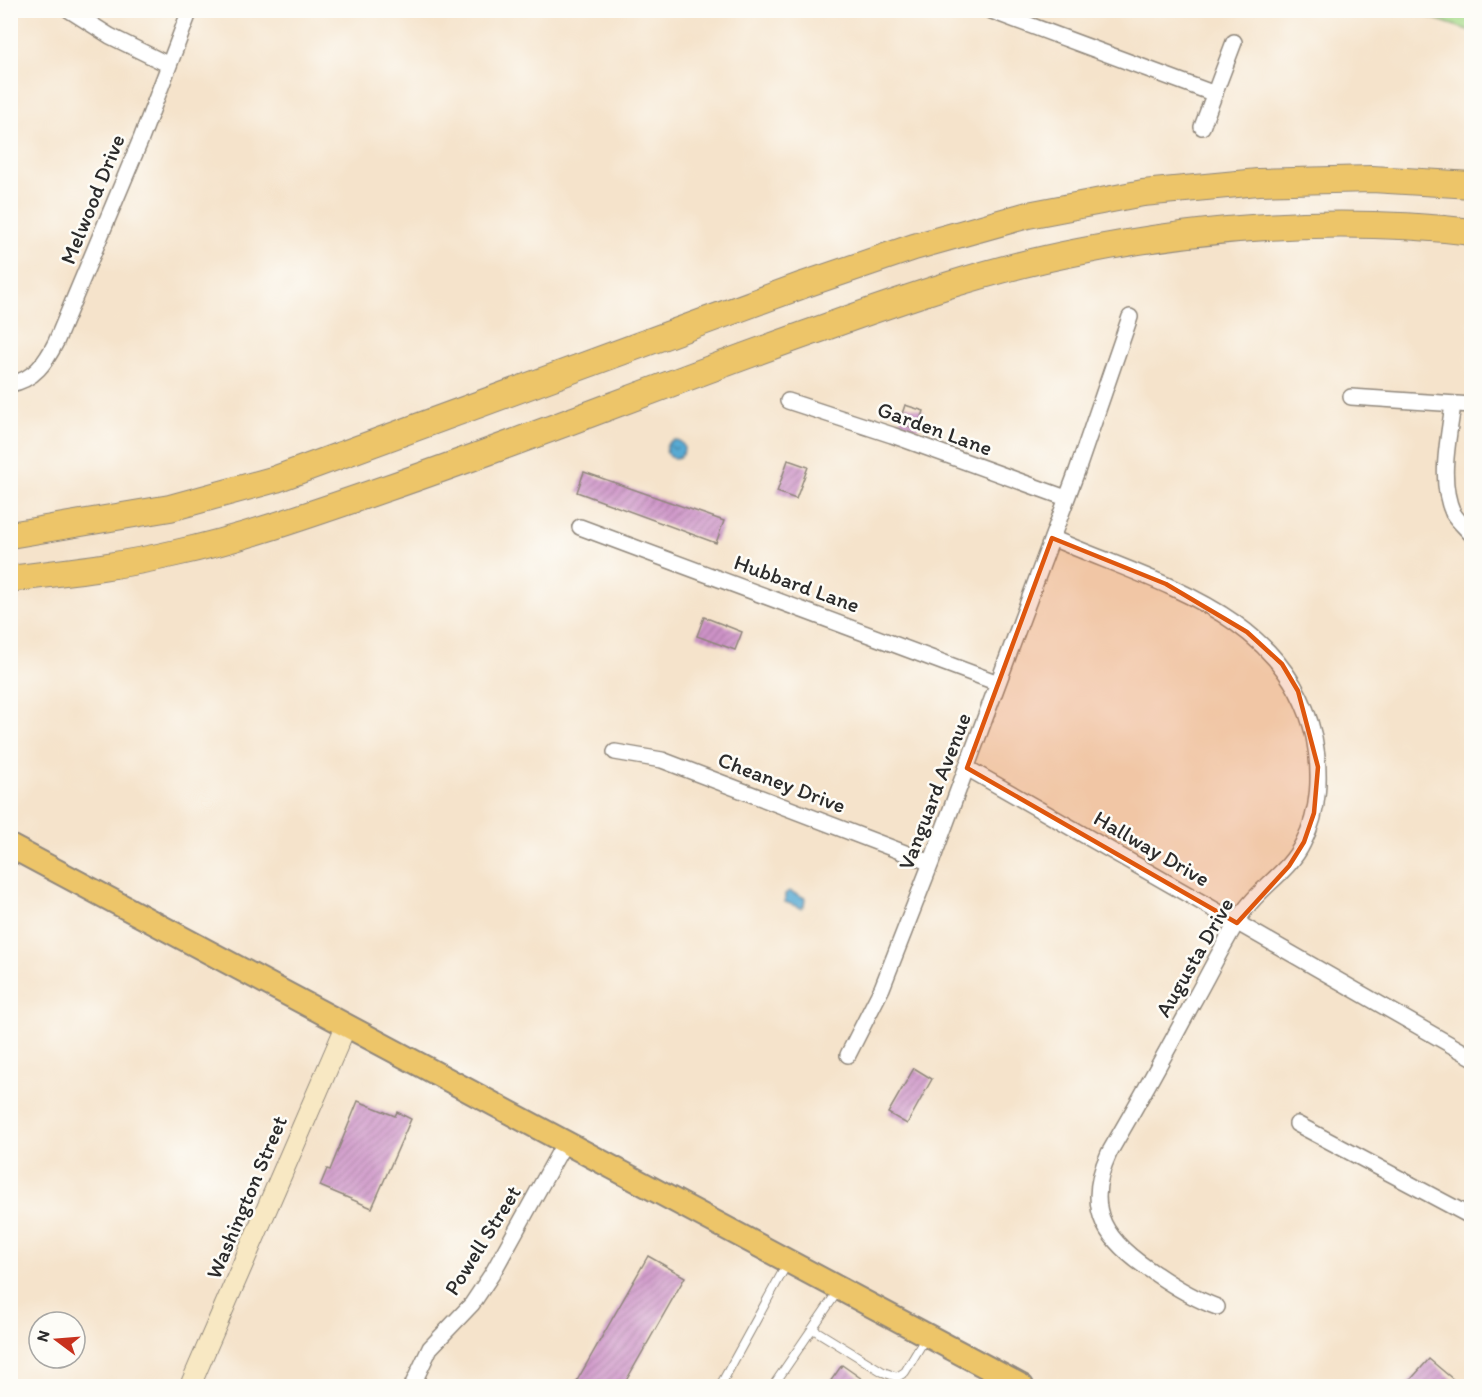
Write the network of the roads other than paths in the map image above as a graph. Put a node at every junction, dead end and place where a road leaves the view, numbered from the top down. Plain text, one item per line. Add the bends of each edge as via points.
1 (69, 10) edge
2 (190, 10) edge
3 (989, 10) edge
4 (1234, 42) dead end
5 (169, 65) junction
6 (1215, 94) junction
7 (1202, 127) dead end
8 (1472, 185) edge
9 (1472, 232) edge
10 (1130, 317) dead end
11 (10, 384) edge
12 (1351, 397) dead end
13 (788, 401) dead end
14 (1453, 404) junction
15 (1472, 405) edge
16 (1066, 498) junction
17 (580, 527) dead end
18 (10, 535) edge
19 (1472, 535) edge
20 (1052, 538) junction
21 (10, 579) edge
22 (998, 683) junction
23 (615, 752) dead end
24 (967, 768) junction
25 (10, 846) edge
26 (931, 863) junction
27 (1238, 923) junction
28 (346, 1026) junction
29 (848, 1055) dead end
30 (1472, 1057) edge
31 (1297, 1124) dead end
32 (565, 1142) junction
33 (1472, 1217) edge
34 (789, 1261) junction
35 (839, 1289) junction
36 (1217, 1307) dead end
37 (813, 1329) junction
38 (927, 1336) junction
39 (416, 1384) edge
40 (190, 1386) edge
41 (720, 1386) edge
42 (773, 1386) edge
43 (1022, 1386) edge

1 - 5 street via 110,36
2 - 5 street, Melwood Drive
3 - 6 street
4 - 6 street
5 - 11 street, Melwood Drive via 56,342 40,369 29,378
6 - 7 street
8 - 18 highway via 1372,179 1258,182 1143,193 1028,215 914,247 803,285 276,480 170,508
9 - 21 highway via 1354,225 1250,228 1165,237 1064,255 951,284 869,311 479,457 260,531 131,562
10 - 16 street
12 - 14 street
13 - 16 street, Garden Lane
14 - 15 street
14 - 19 street via 1446,464 1448,489 1454,513
16 - 20 street, Vanguard Avenue
17 - 22 street, Hubbard Lane
20 - 22 street, Vanguard Avenue
20 - 27 street, Augusta Drive via 1166,584 1222,615 1271,653 1298,691 1317,751 1314,813 1298,854 1253,900
22 - 24 street, Vanguard Avenue
23 - 26 street, Cheaney Drive via 662,760
24 - 26 street, Vanguard Avenue
24 - 27 street, Hallway Drive
25 - 28 main road
26 - 29 street, Vanguard Avenue via 882,988
27 - 30 street, Hallway Drive
27 - 36 street, Augusta Drive via 1108,1153 1097,1193 1102,1221 1118,1246 1167,1282
28 - 32 main road
28 - 40 street, Washington Street
31 - 33 street
32 - 34 main road
32 - 39 street, Powell Street via 492,1274 472,1304 430,1348
34 - 35 main road
34 - 41 lane
35 - 37 lane
35 - 38 main road
37 - 38 lane via 897,1377 905,1372
37 - 42 lane
38 - 43 main road

